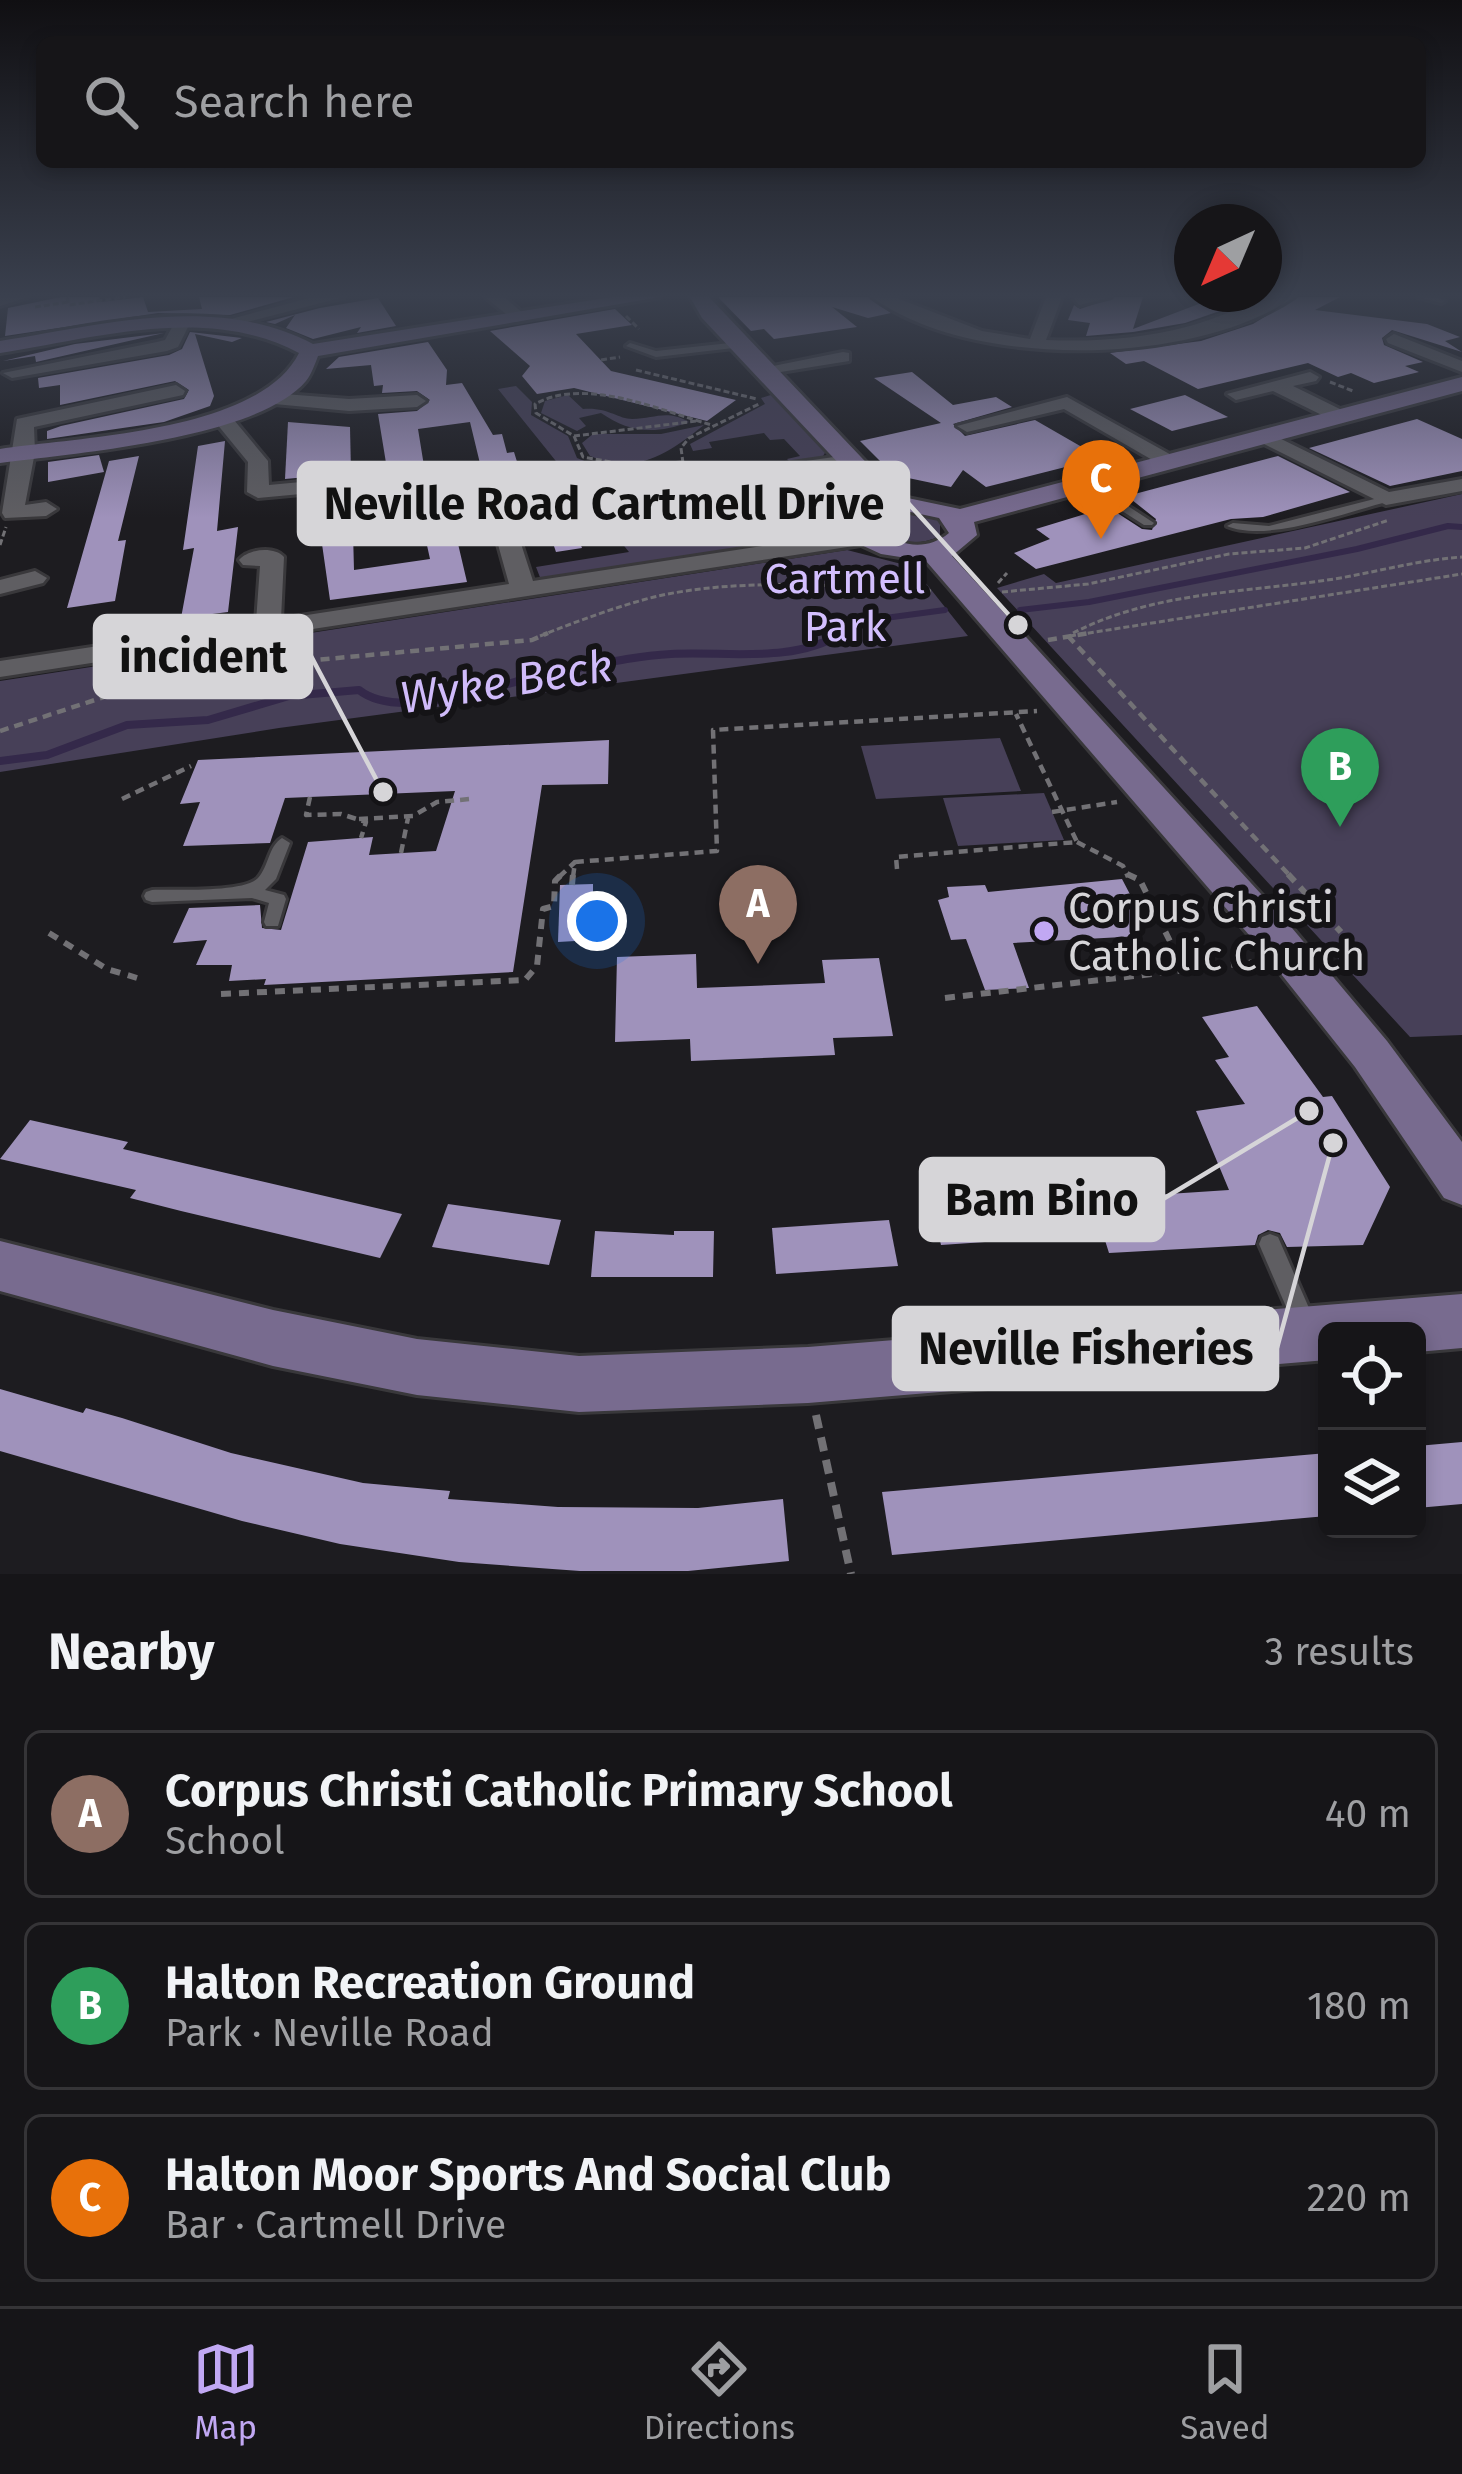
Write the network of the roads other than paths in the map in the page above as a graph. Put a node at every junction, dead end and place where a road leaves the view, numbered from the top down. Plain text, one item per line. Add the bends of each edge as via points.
1 (14, 370) edge
2 (303, 370) edge
3 (762, 370) edge
4 (12, 373) dead end
5 (1310, 377) road end
6 (1462, 384) edge
7 (1274, 385) junction
8 (176, 391) dead end
9 (1236, 394) dead end
10 (271, 399) junction
11 (417, 401) dead end
12 (1341, 417) junction
13 (222, 418) junction
14 (968, 427) dead end
15 (1265, 437) junction
16 (440, 449) dead end
17 (25, 452) junction
18 (0, 456) edge
19 (848, 458) junction
20 (1168, 461) junction
21 (680, 482) dead end
22 (1084, 482) junction
23 (1462, 485) edge
24 (891, 504) junction
25 (46, 508) dead end
26 (1389, 509) junction
27 (957, 518) junction
28 (1148, 523) dead end
29 (475, 526) dead end
30 (1233, 526) dead end
31 (868, 537) junction
32 (271, 557) dead end
33 (935, 571) junction
34 (34, 578) dead end
35 (0, 587) edge
36 (523, 589) junction
37 (268, 628) junction
38 (0, 669) edge
39 (282, 843) dead end
40 (251, 892) junction
41 (152, 896) dead end
42 (272, 922) dead end
43 (1462, 1182) edge
44 (1270, 1244) dead end
45 (0, 1266) edge
46 (1462, 1321) edge
47 (1308, 1332) junction

1 - 4 street
2 - 10 street
3 - 19 street
5 - 7 street
6 - 12 street
7 - 9 street
7 - 12 street
8 - 17 street via 24,422
10 - 11 street
10 - 13 street
12 - 15 street
13 - 16 street via 258,461 252,495 453,474
13 - 17 street
14 - 20 street via 1067,404
15 - 20 street
15 - 26 street
17 - 18 street
17 - 25 street via 13,513
19 - 21 lane
19 - 24 street
20 - 22 street
22 - 27 street
22 - 28 lane
23 - 26 street
24 - 27 street via 935,507
24 - 31 street via 862,520
26 - 30 lane via 1269,529
27 - 33 street via 963,535
29 - 36 street via 513,521
31 - 33 street
31 - 36 street
32 - 37 street
33 - 43 street via 1073,712 1290,957
34 - 35 street
36 - 37 street
37 - 38 street
39 - 40 lane via 268,879
40 - 41 lane
40 - 42 lane via 278,899
44 - 47 lane
45 - 47 street via 273,1338 417,1367 578,1384 808,1375
46 - 47 street

